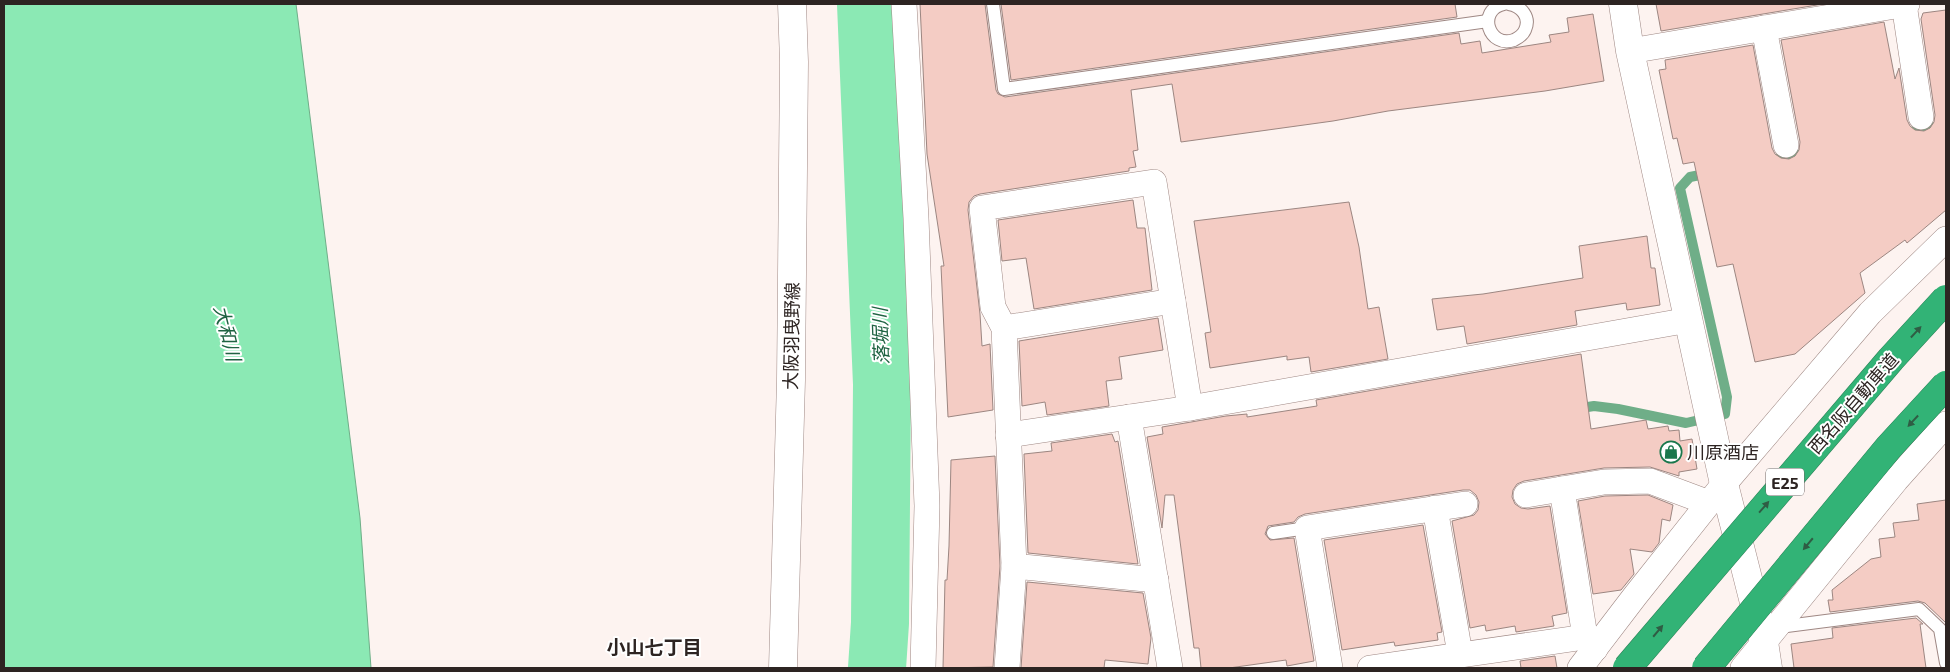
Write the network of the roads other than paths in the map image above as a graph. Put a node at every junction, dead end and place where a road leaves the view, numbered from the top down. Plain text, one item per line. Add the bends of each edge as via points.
1 (792, 4) edge
2 (904, 4) edge
3 (994, 4) edge
4 (1504, 4) edge
5 (1509, 4) edge
6 (1623, 4) edge
7 (1906, 4) edge
8 (1847, 9) edge
9 (1488, 21) junction
10 (1764, 28) junction
11 (1630, 51) junction
12 (1921, 118) dead end
13 (1786, 145) dead end
14 (1946, 239) edge
15 (1946, 299) edge
16 (1173, 301) junction
17 (1689, 320) junction
18 (1004, 328) junction
19 (1946, 385) edge
20 (1190, 408) junction
21 (1129, 417) junction
22 (1946, 424) edge
23 (1008, 434) junction
24 (1562, 488) junction
25 (1716, 494) junction
26 (1526, 495) dead end
27 (1465, 504) dead end
28 (1435, 508) junction
29 (1307, 528) junction
30 (1273, 533) dead end
31 (1014, 566) junction
32 (1156, 580) junction
33 (1590, 643) junction
34 (1769, 646) edge
35 (1460, 654) junction
36 (1946, 662) edge
37 (783, 668) edge
38 (922, 668) edge
39 (1007, 668) edge
40 (1170, 668) edge
41 (1330, 668) edge
42 (1370, 668) edge
43 (1580, 668) edge
44 (1627, 668) edge
45 (1706, 668) edge
46 (1743, 668) edge

1 - 37 street, 大阪羽曳野線 via 791,380
2 - 38 street via 928,506
3 - 9 lane via 1004,89
4 - 9 lane via 1492,10
5 - 9 lane via 1516,5 1527,20 1519,38 1501,41 1493,35
6 - 11 street
7 - 8 street
7 - 12 street
8 - 10 street
10 - 11 street
10 - 13 street
11 - 17 street
14 - 25 street via 1870,313
44 -> 15 highway, 西名阪自動車道 / E25, bridge
16 - 18 street
16 - 18 street via 1154,182 982,208 993,307
16 - 20 street
17 - 20 street
17 - 25 street via 1713,433
18 - 23 street
19 -> 45 highway, bridge via 1889,447
20 - 21 street
21 - 23 street
21 - 32 street
22 - 34 street via 1896,480
23 - 31 street
24 - 25 street via 1604,482 1650,481
24 - 26 street
24 - 33 street
25 - 33 street
25 - 34 street
27 - 28 street
28 - 29 street
28 - 35 street
29 - 30 lane
29 - 41 street
31 - 32 street
31 - 39 street
32 - 40 street
33 - 35 street
33 - 43 street
34 - 36 lane via 1919,609 1940,628
34 - 46 street
35 - 42 street

